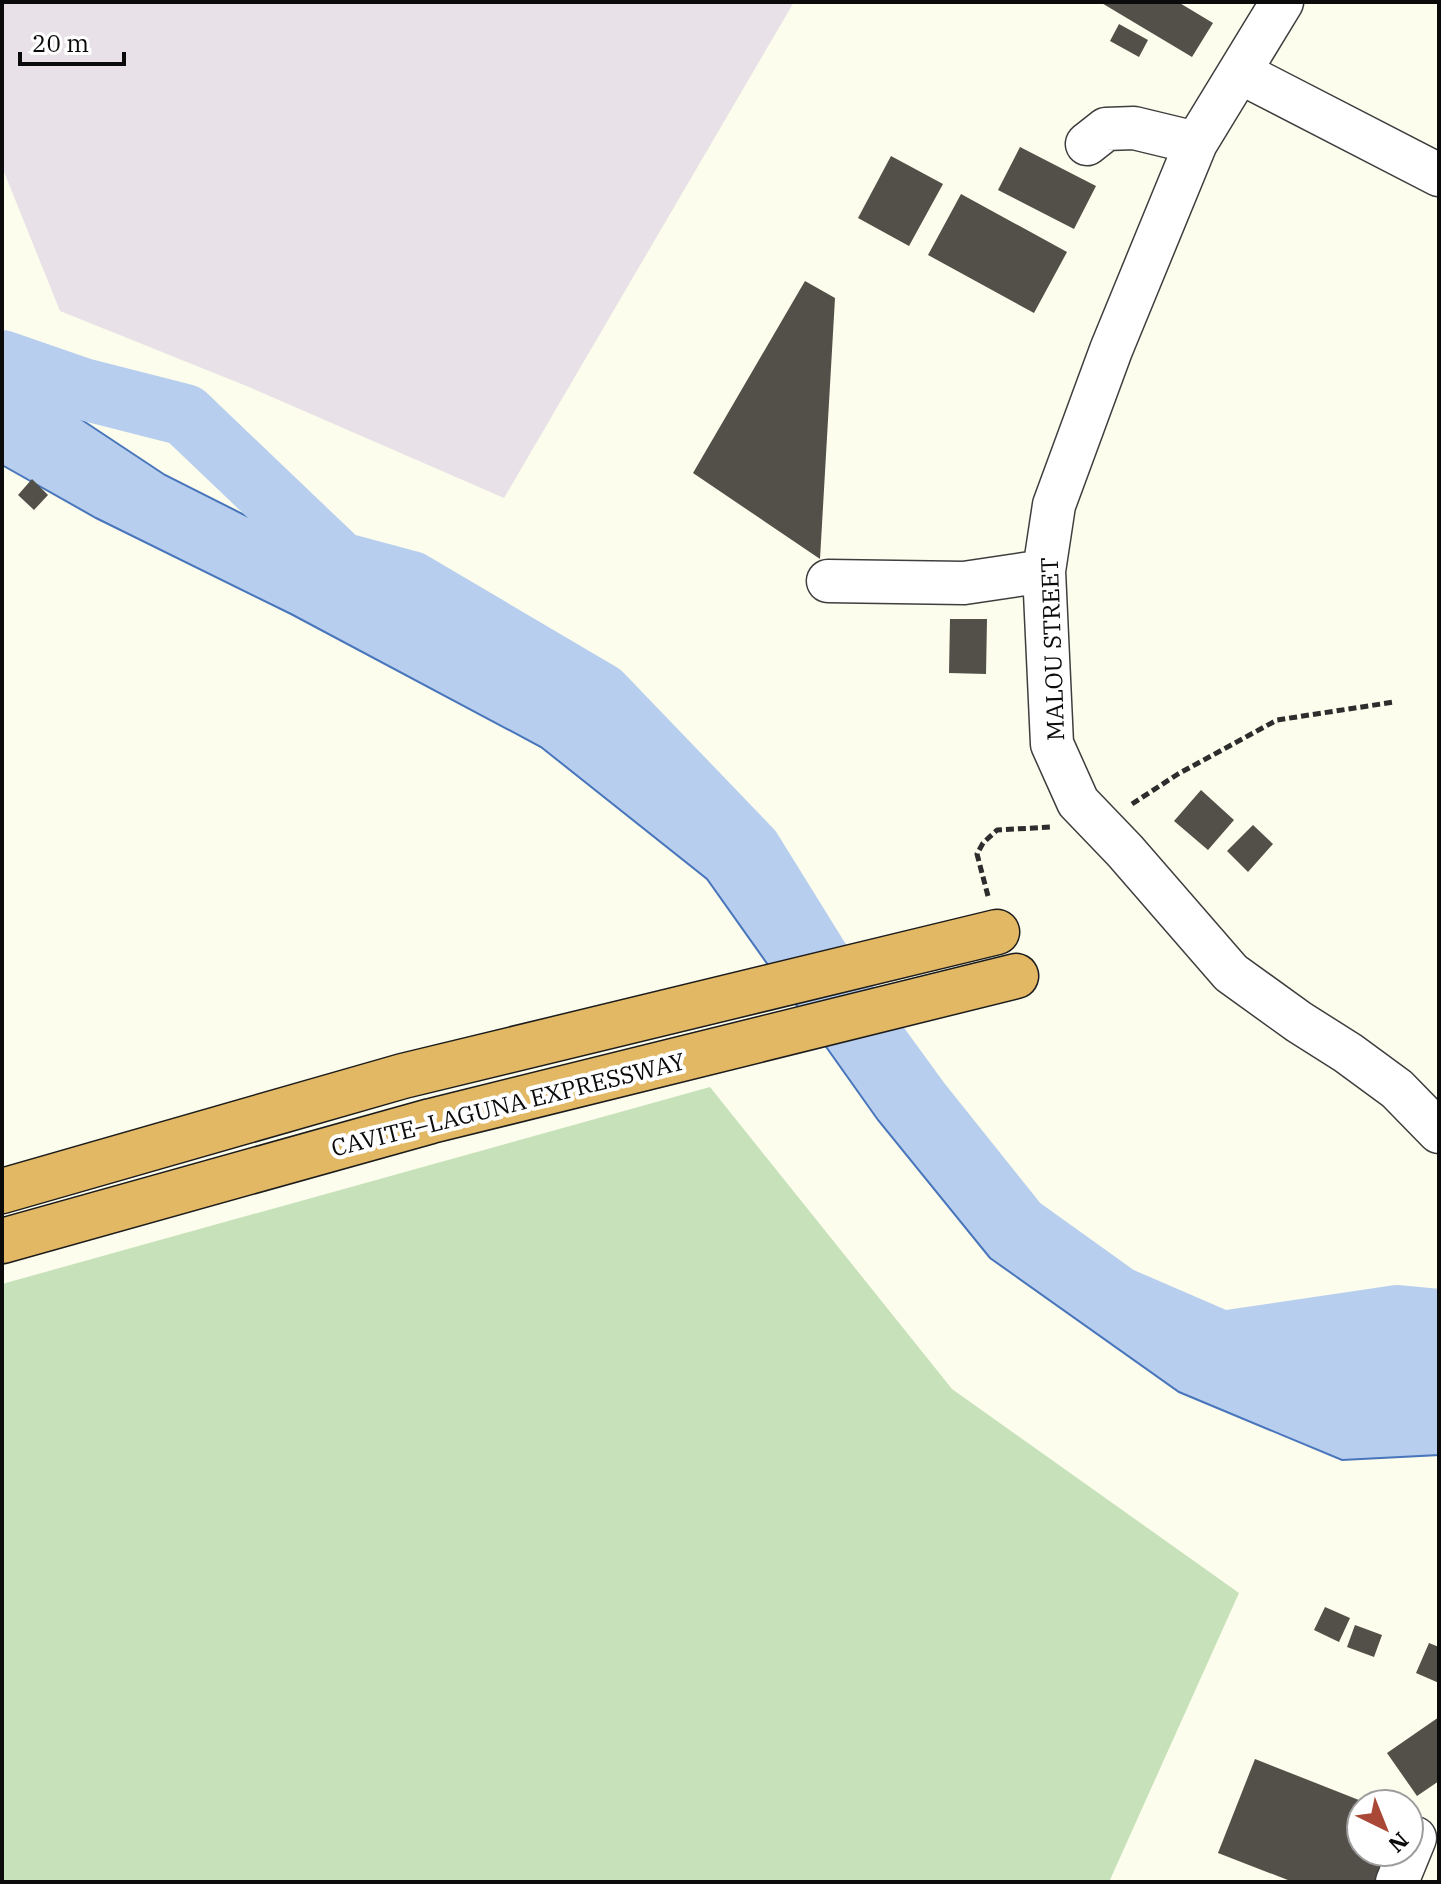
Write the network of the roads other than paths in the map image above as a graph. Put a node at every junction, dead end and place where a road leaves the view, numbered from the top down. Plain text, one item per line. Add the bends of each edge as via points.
1 (1282, 2) edge
2 (1241, 73) junction
3 (1196, 143) junction
4 (1087, 144) dead end
5 (1439, 175) edge
6 (1044, 571) junction
7 (828, 581) dead end
8 (997, 932) road end
9 (1016, 976) dead end
10 (1439, 1132) edge
11 (2, 1191) edge
12 (2, 1241) edge

1 - 2 street, MALOU STREET
2 - 3 street, MALOU STREET
2 - 5 street
3 - 4 street via 1134,128 1106,129
3 - 6 street, MALOU STREET via 1054,505
6 - 7 street via 964,583
6 - 10 street, MALOU STREET via 1052,744 1078,802 1231,973 1397,1089
8 - 11 highway, CAVITE–LAGUNA EXPRESSWAY via 403,1076
9 - 12 highway, CAVITE–LAGUNA EXPRESSWAY via 431,1121

